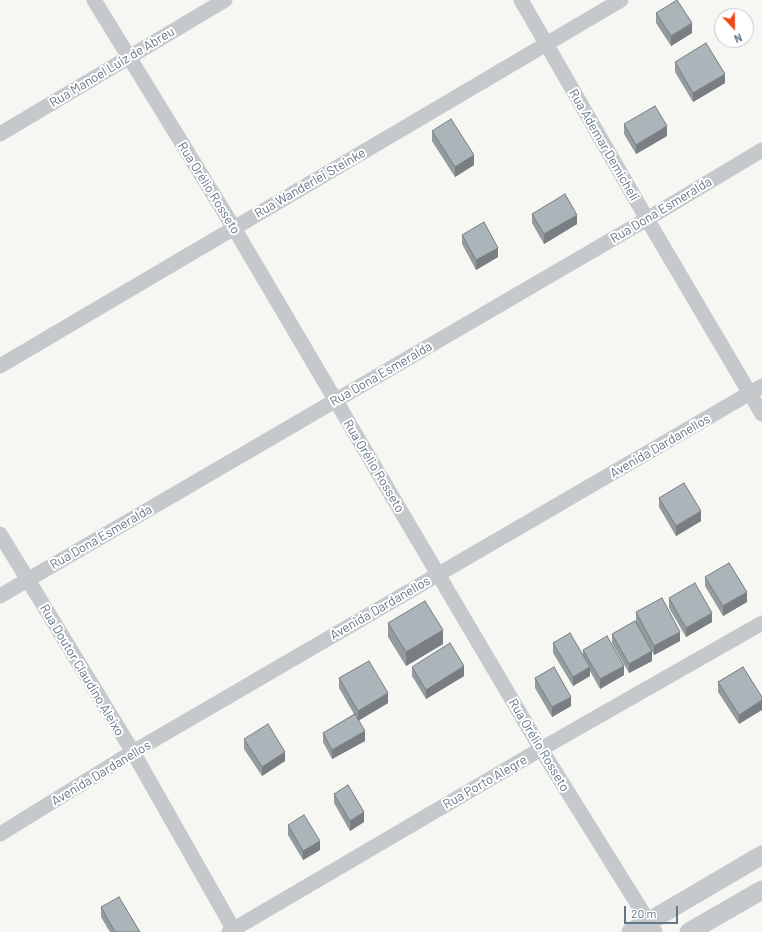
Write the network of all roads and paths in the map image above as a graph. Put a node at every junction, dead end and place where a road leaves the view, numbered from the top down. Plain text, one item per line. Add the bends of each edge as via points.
1 (94, 0) edge
2 (224, 0) edge
3 (521, 0) edge
4 (621, 0) edge
5 (546, 44) junction
6 (128, 57) junction
7 (0, 134) edge
8 (762, 150) edge
9 (647, 219) junction
10 (234, 228) junction
11 (0, 366) edge
12 (756, 390) edge
13 (336, 400) junction
14 (762, 414) edge
15 (0, 534) edge
16 (438, 575) junction
17 (27, 580) junction
18 (0, 596) edge
19 (762, 622) edge
20 (541, 749) junction
21 (132, 752) junction
22 (0, 834) edge
23 (762, 855) edge
24 (762, 890) edge
25 (652, 927) edge
26 (232, 931) edge
27 (630, 932) edge
28 (689, 932) edge

1 - 6 street, Rua Orélio Rosseto
2 - 6 street, Rua Manoel Luiz de Abreu
3 - 5 street, Rua Ademar Demicheli
4 - 5 street, Rua Wanderlei Steinke
5 - 9 street, Rua Ademar Demicheli
5 - 10 street, Rua Wanderlei Steinke
6 - 7 street, Rua Manoel Luiz de Abreu
6 - 10 street, Rua Orélio Rosseto
8 - 9 street, Rua Dona Esmeralda
9 - 12 street, Rua Ademar Demicheli
9 - 13 street, Rua Dona Esmeralda
10 - 11 street, Rua Wanderlei Steinke
10 - 13 street, Rua Orélio Rosseto
12 - 14 street, Rua Ademar Demicheli
12 - 16 street, Avenida Dardanellos
13 - 16 street, Rua Orélio Rosseto
13 - 17 street, Rua Dona Esmeralda
15 - 17 street, Rua Doutor Claudino Aleixo
16 - 20 street, Rua Orélio Rosseto
16 - 21 street, Avenida Dardanellos
17 - 18 street, Rua Dona Esmeralda
17 - 21 street, Rua Doutor Claudino Aleixo
19 - 20 street, Rua Porto Alegre
20 - 25 street, Rua Orélio Rosseto
20 - 26 street, Rua Porto Alegre
21 - 22 street, Avenida Dardanellos
21 - 26 street, Rua Doutor Claudino Aleixo
23 - 25 street
24 - 28 street
25 - 27 street

